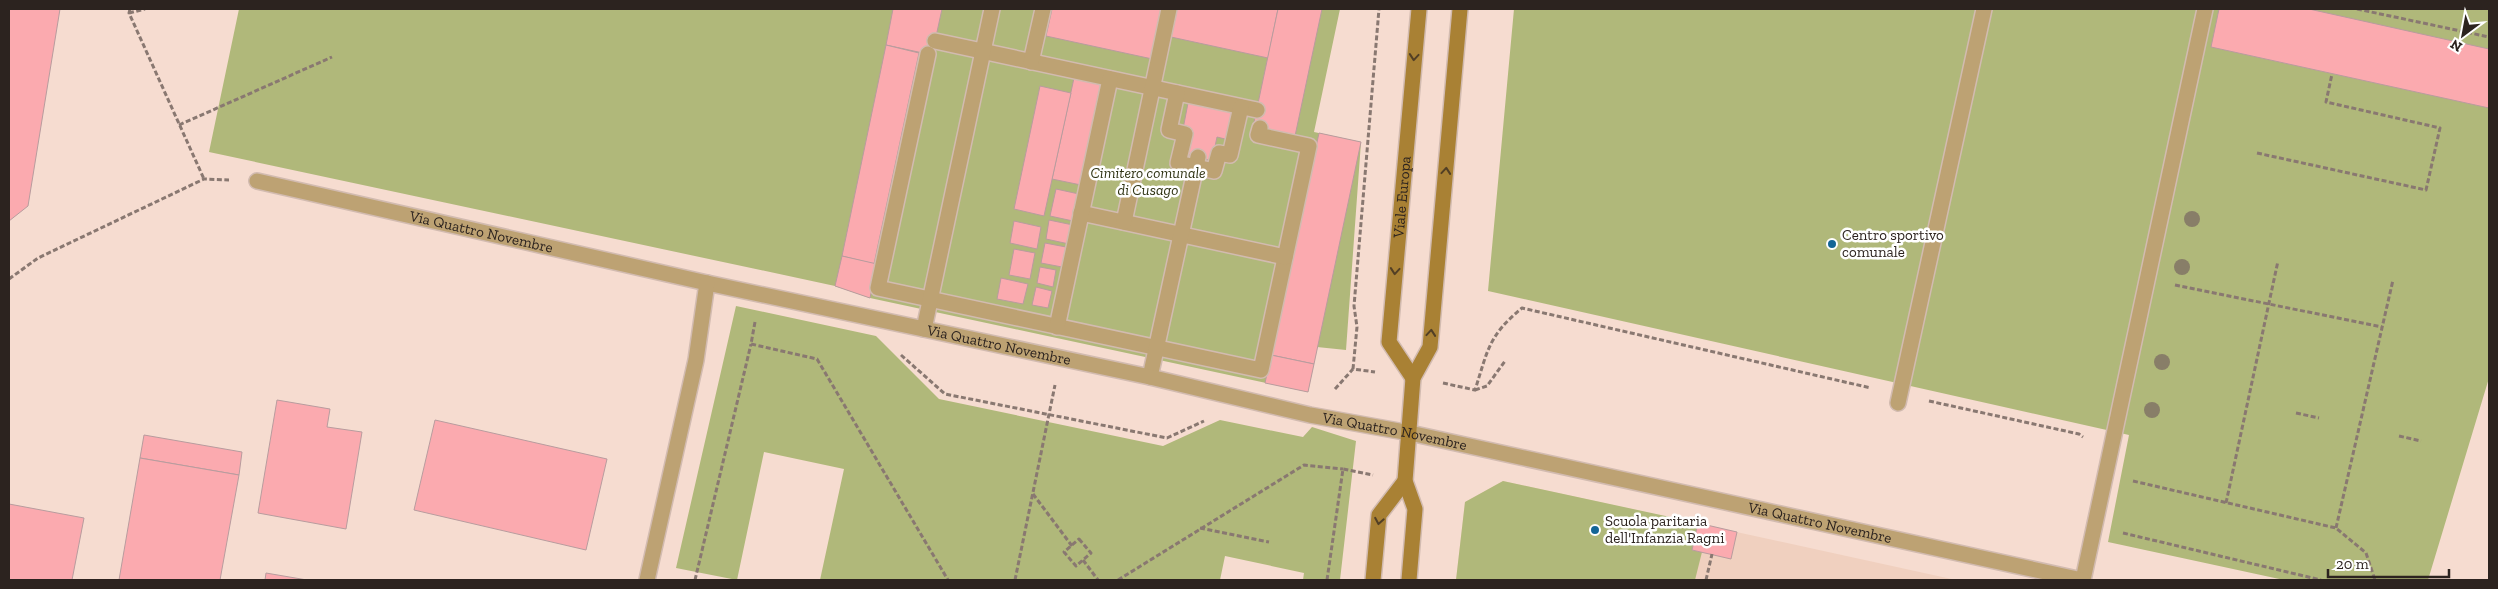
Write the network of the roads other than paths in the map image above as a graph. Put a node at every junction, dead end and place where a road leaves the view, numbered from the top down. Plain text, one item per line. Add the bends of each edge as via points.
1 (992, 9) edge
2 (1043, 9) edge
3 (1169, 9) edge
4 (1419, 9) edge
5 (1460, 9) edge
6 (1984, 9) edge
7 (2204, 9) edge
8 (983, 52) junction
9 (1032, 62) junction
10 (1110, 79) junction
11 (1152, 88) junction
12 (1177, 93) junction
13 (1241, 107) junction
14 (1257, 110) dead end
15 (1260, 128) dead end
16 (1191, 154) junction
17 (257, 181) dead end
18 (1081, 213) junction
19 (1124, 222) junction
20 (1181, 235) junction
21 (1285, 257) junction
22 (707, 283) junction
23 (930, 299) junction
24 (1057, 327) junction
25 (924, 329) junction
26 (1156, 348) junction
27 (1150, 377) junction
28 (1414, 378) junction
29 (1898, 402) dead end
30 (1410, 432) junction
31 (1405, 481) junction
32 (647, 580) edge
33 (1373, 580) edge
34 (1409, 580) edge
35 (2082, 580) edge

1 - 8 street
2 - 9 street
3 - 11 street
4 -> 28 street, Viale Europa via 1389,342
28 -> 5 street via 1430,348
6 - 29 street
7 - 35 street
8 - 9 street
8 - 23 street
8 - 23 street via 931,48 878,288
9 - 10 street
10 - 11 street
10 - 18 street
11 - 12 street
11 - 19 street
12 - 13 street
12 - 16 street via 1169,130 1184,134
13 - 14 street
13 - 16 street via 1230,155 1217,152 1214,171
15 - 21 street via 1258,135 1309,146
16 - 20 street
17 - 22 street, Via Quattro Novembre
18 - 19 street
18 - 24 street
19 - 20 street
20 - 21 street
20 - 26 street
21 - 26 street via 1261,370
22 - 25 street, Via Quattro Novembre
22 - 32 street via 696,360
23 - 24 street
23 - 25 street
24 - 26 street
25 - 27 street, Via Quattro Novembre
26 - 27 street
27 - 30 street, Via Quattro Novembre via 1310,415
28 - 30 street
30 - 31 street
30 - 35 street, Via Quattro Novembre
31 -> 33 street via 1379,515
31 - 34 street via 1415,509

